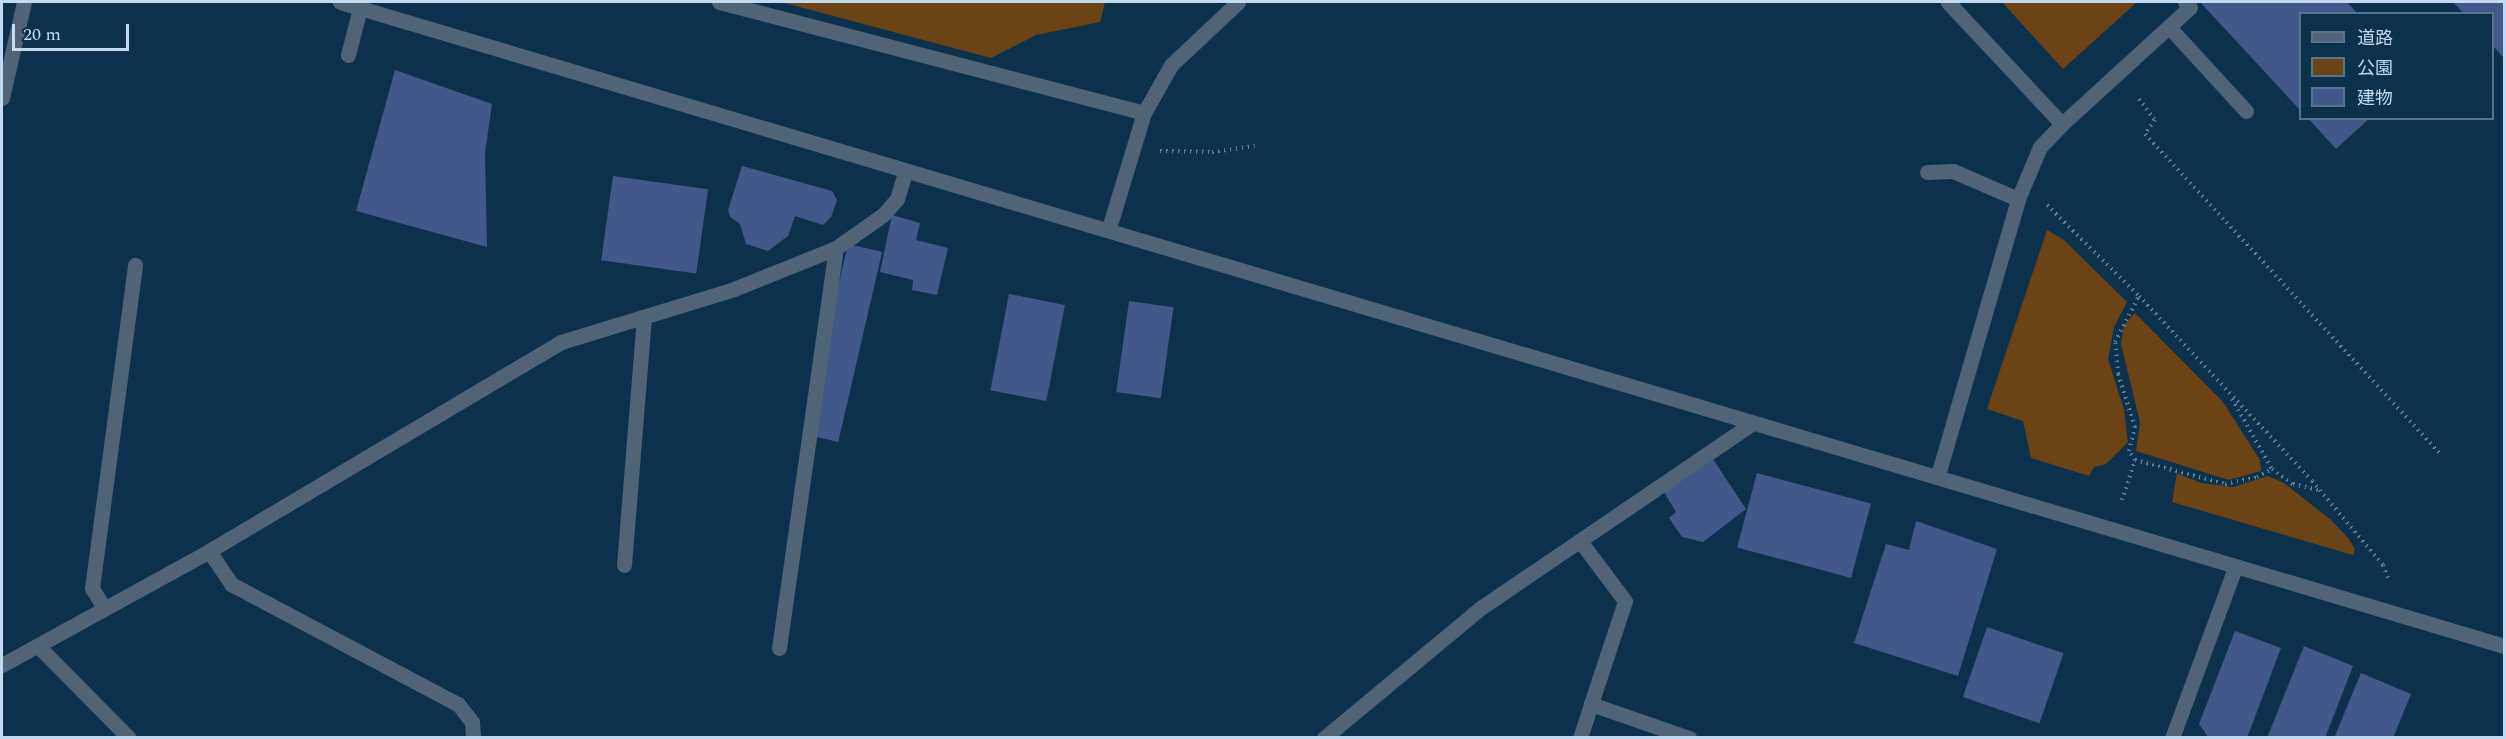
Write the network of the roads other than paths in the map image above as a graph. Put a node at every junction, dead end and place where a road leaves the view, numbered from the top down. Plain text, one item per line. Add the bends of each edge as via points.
1 (24, 2) edge
2 (340, 2) edge
3 (718, 2) edge
4 (1238, 2) edge
5 (1948, 2) edge
6 (2186, 2) edge
7 (737, 4) edge
8 (360, 8) junction
9 (2169, 27) junction
10 (348, 55) dead end
11 (2, 98) edge
12 (2246, 111) dead end
13 (1144, 113) junction
14 (2062, 124) junction
15 (905, 172) junction
16 (1927, 172) dead end
17 (2018, 199) junction
18 (1109, 228) junction
19 (836, 248) junction
20 (135, 265) dead end
21 (644, 317) junction
22 (1751, 424) junction
23 (1938, 475) junction
24 (1580, 541) junction
25 (210, 551) junction
26 (624, 565) dead end
27 (2235, 568) junction
28 (104, 608) junction
29 (38, 646) junction
30 (2505, 646) edge
31 (779, 648) dead end
32 (2, 665) edge
33 (1591, 704) junction
34 (2176, 736) edge
35 (129, 738) edge
36 (473, 738) edge
37 (1324, 738) edge
38 (1580, 738) edge
39 (1689, 738) edge

1 - 11 street
2 - 8 street
3 - 7 street
4 - 13 street via 1172,65
5 - 14 street
6 - 9 street via 2190,7
7 - 13 street
8 - 10 street
8 - 15 street
9 - 12 street
9 - 14 street
13 - 18 street
14 - 17 street via 2040,147
15 - 18 street
15 - 19 street via 897,199 883,215
16 - 17 street via 1953,171
17 - 23 street
18 - 22 street
19 - 21 street via 734,289
19 - 31 street
20 - 28 street via 92,588
21 - 25 street via 561,342
21 - 26 street
22 - 23 street
22 - 24 street
23 - 27 street
24 - 33 street via 1625,601
24 - 37 street via 1482,608
25 - 28 street
25 - 36 street via 231,584 458,704 472,722
27 - 30 street
27 - 34 street
28 - 29 street
29 - 32 street
29 - 35 street
33 - 38 street
33 - 39 street

